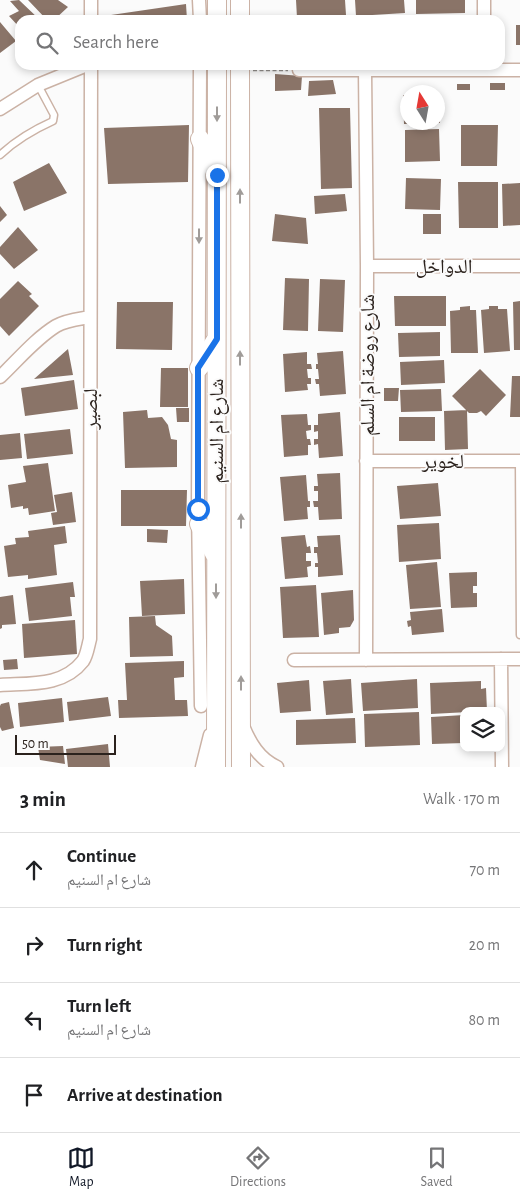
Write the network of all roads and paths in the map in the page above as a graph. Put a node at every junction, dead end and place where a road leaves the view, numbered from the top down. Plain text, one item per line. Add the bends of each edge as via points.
1 (90, 0) edge
2 (200, 0) edge
3 (217, 0) edge
4 (240, 0) edge
5 (484, 0) edge
6 (91, 15) edge
7 (200, 15) edge
8 (217, 15) edge
9 (240, 15) edge
10 (484, 15) edge
11 (505, 69) edge
12 (75, 70) edge
13 (91, 70) edge
14 (200, 70) edge
15 (217, 70) edge
16 (240, 70) edge
17 (300, 70) edge
18 (365, 70) joint
19 (520, 70) edge
20 (38, 85) junction
21 (0, 109) edge
22 (200, 138) junction
23 (0, 155) edge
24 (217, 175) junction
25 (368, 266) junction
26 (520, 266) edge
27 (90, 317) junction
28 (217, 339) junction
29 (198, 368) junction
30 (0, 377) edge
31 (366, 461) junction
32 (520, 461) edge
33 (199, 524) junction
34 (216, 556) junction
35 (520, 635) edge
36 (501, 659) junction
37 (520, 659) edge
38 (294, 660) dead end
39 (366, 660) junction
40 (0, 685) edge
41 (201, 706) dead end
42 (216, 716) junction
43 (241, 721) junction
44 (202, 767) edge
45 (216, 767) edge
46 (241, 767) edge
47 (277, 767) edge
48 (502, 767) edge

1 - 6 street
2 - 7 street
3 - 8 main road
4 - 9 main road
5 - 10 street
11 - 19 street
12 - 20 street
13 - 27 street, لبصير
14 - 22 street, شارع ام السنيم
15 -> 24 main road, شارع ام السنيم
43 -> 16 main road, شارع ام السنيم
17 - 18 street
18 - 25 street, شارع روضة ام السلم
20 - 21 street
20 - 23 lane via 54,115 53,121 13,142
22 - 24 main road
22 -> 29 street, شارع ام السنيم
24 - 28 main road, شارع ام السنيم
25 - 26 street, الدواخل
25 - 31 street, شارع روضة ام السلم
27 - 30 street via 57,325
27 - 40 street, لبصير via 90,639 84,660 70,674 52,681
28 - 29 main road
28 - 34 main road, شارع ام السنيم
29 - 33 street, شارع ام السنيم
31 - 32 street, لخوير
31 - 39 street, شارع روضة ام السلم
32 - 35 lane
33 - 34 main road
33 - 41 street, شارع ام السنيم
34 -> 42 main road, شارع ام السنيم
36 - 37 street
36 - 39 street
36 - 48 street
38 - 39 street
42 - 44 street
42 - 45 main road, شارع ام السنيم
43 - 46 main road, شارع ام السنيم
43 - 47 street via 255,750

